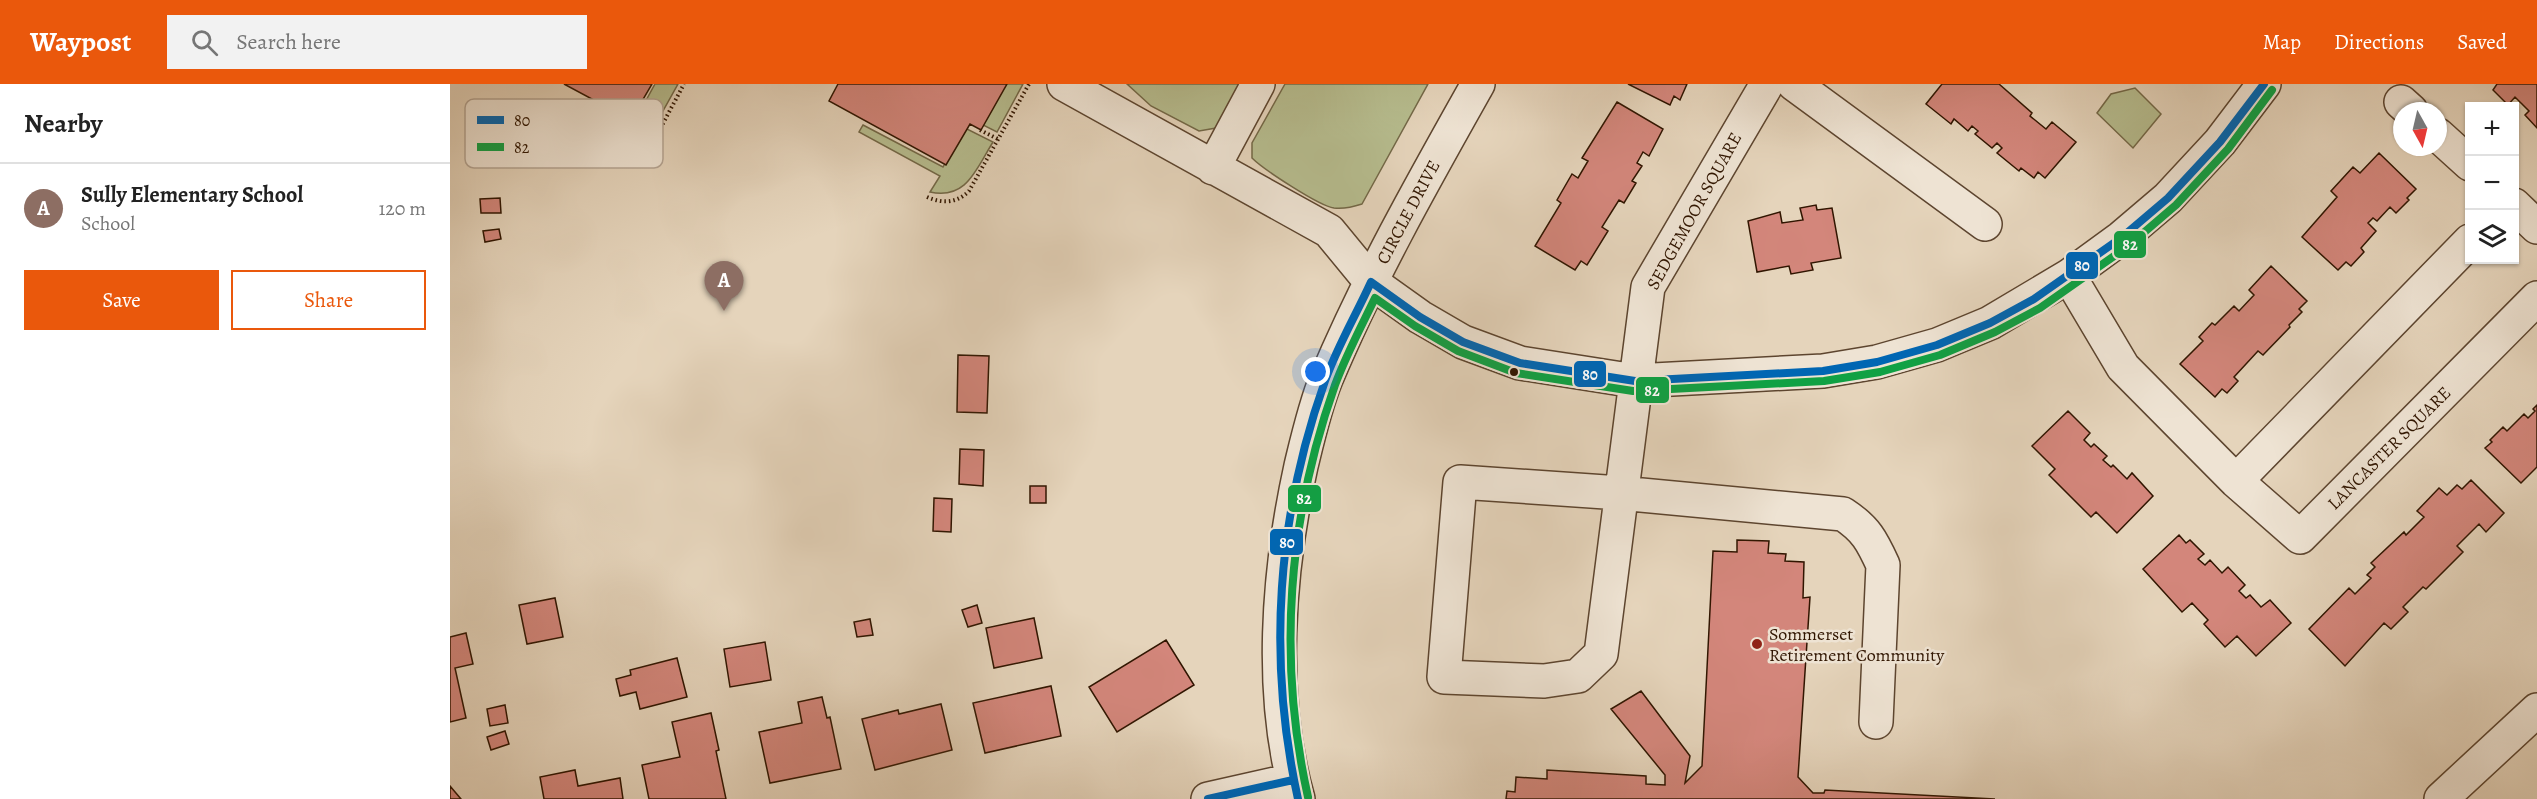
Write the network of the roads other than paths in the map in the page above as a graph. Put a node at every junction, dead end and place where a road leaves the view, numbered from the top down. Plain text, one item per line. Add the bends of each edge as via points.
1 (1064, 84) edge
2 (1258, 84) edge
3 (1478, 84) edge
4 (1767, 84) edge
5 (1794, 84) edge
6 (2264, 84) edge
7 (2447, 143) edge
8 (2465, 160) edge
9 (1213, 168) junction
10 (2519, 210) edge
11 (1985, 224) dead end
12 (2537, 227) edge
13 (2465, 245) edge
14 (2069, 276) junction
15 (1371, 282) junction
16 (2537, 298) edge
17 (1635, 381) junction
18 (2236, 481) junction
19 (1620, 493) junction
20 (2537, 710) edge
21 (1876, 723) dead end
22 (1295, 790) edge
23 (1208, 799) edge
24 (2441, 799) edge

1 - 9 street
2 - 9 street
3 - 15 street, CIRCLE DRIVE
4 - 17 street, SEDGEMOOR SQUARE via 1648,287
5 - 11 street
6 - 14 street via 2220,142 2168,198
7 - 8 street
9 - 15 street via 1329,231
10 - 12 street
13 - 18 street
14 - 17 street via 1990,323 1937,345 1877,362 1823,371
14 - 18 street, LANCASTER SQUARE via 2123,367
15 - 17 street via 1463,342 1520,363
15 - 22 street, CIRCLE DRIVE via 1326,380 1292,506 1280,639 1281,702
16 - 18 street, LANCASTER SQUARE via 2300,537
17 - 19 street, SEDGEMOOR SQUARE
19 - 19 street, SEDGEMOOR SQUARE via 1601,654 1578,676 1544,681 1444,677 1460,482
19 - 21 street via 1844,514 1860,525 1883,565
20 - 24 street
22 - 23 street

